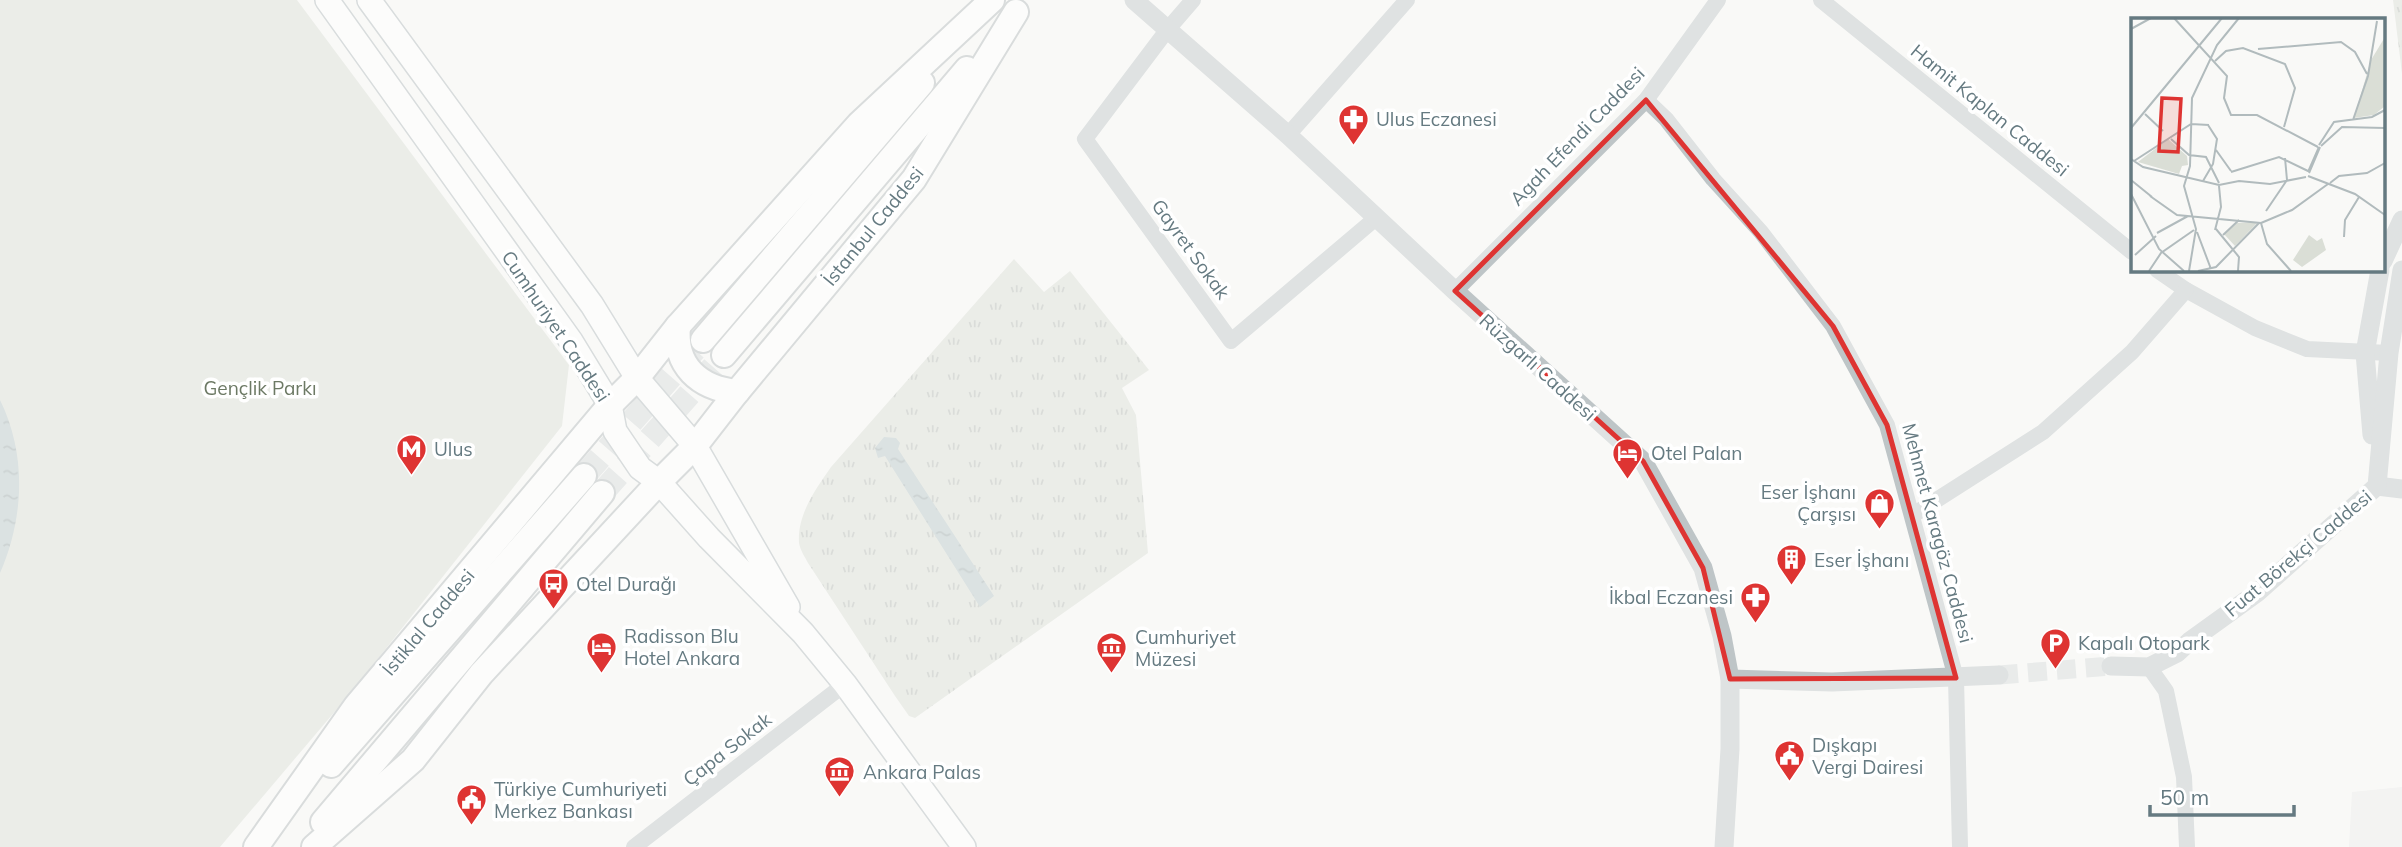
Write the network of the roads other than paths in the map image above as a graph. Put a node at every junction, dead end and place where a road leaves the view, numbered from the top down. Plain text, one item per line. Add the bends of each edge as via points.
1 (327, 0) edge
2 (369, 0) edge
3 (992, 0) edge
4 (1134, 0) edge
5 (1193, 0) edge
6 (1407, 0) edge
7 (1718, 0) edge
8 (1821, 0) edge
9 (1022, 6) edge
10 (1168, 29) junction
11 (1646, 100) junction
12 (1288, 135) junction
13 (1376, 218) junction
14 (2402, 220) edge
15 (2131, 250) edge
16 (2384, 259) edge
17 (2402, 270) edge
18 (2158, 271) edge
19 (2380, 271) edge
20 (2186, 290) junction
21 (1455, 291) junction
22 (678, 326) junction
23 (704, 340) tunnel mouth
24 (2365, 353) junction
25 (2389, 353) junction
26 (724, 355) tunnel mouth
27 (637, 378) junction
28 (737, 393) junction
29 (610, 405) junction
30 (695, 446) junction
31 (659, 482) junction
32 (2376, 486) junction
33 (2402, 489) edge
34 (1913, 515) junction
35 (803, 633) junction
36 (2111, 666) tunnel mouth
37 (2149, 667) junction
38 (1999, 675) tunnel mouth
39 (1956, 678) junction
40 (1730, 679) junction
41 (845, 684) junction
42 (258, 847) edge
43 (302, 847) edge
44 (314, 847) edge
45 (634, 847) edge
46 (964, 847) edge
47 (1724, 847) edge
48 (1960, 847) edge
49 (2186, 847) edge

1 - 29 main road, Cumhuriyet Caddesi via 571,341
2 - 27 main road, Cumhuriyet Caddesi via 592,305
3 - 22 main road via 859,124
3 - 23 main road
4 - 10 street, Rüzgarlı Caddesi
5 - 10 street
6 - 12 street
7 - 11 street, Agah Efendi Caddesi
8 - 15 street, Hamit Kaplan Caddesi
9 - 26 main road, İstanbul Caddesi
9 - 28 main road, İstanbul Caddesi via 914,179
10 - 12 street, Rüzgarlı Caddesi
10 - 13 street, Gayret Sokak via 1085,139 1231,341
11 - 21 street, Agah Efendi Caddesi
11 - 34 street, Mehmet Karagöz Caddesi via 1761,232 1833,326 1887,425
12 - 13 street, Rüzgarlı Caddesi
13 - 21 street, Rüzgarlı Caddesi
14 - 16 street
17 - 25 street, Fuat Börekçi Caddesi
18 - 20 street
19 - 24 street, Fuat Börekçi Caddesi
20 - 24 street via 2255,328 2307,349
20 - 34 street via 2132,352 2043,432
21 - 40 street, Rüzgarlı Caddesi via 1643,461 1703,568
22 - 27 main road
22 - 28 main road via 680,355 691,372 707,385
24 - 25 street
24 - 32 street, Fuat Börekçi Caddesi
25 - 32 street, Fuat Börekçi Caddesi
27 - 29 main road, İstiklal Caddesi
27 - 30 main road, Cumhuriyet Caddesi
28 - 30 main road, İstanbul Caddesi
29 - 31 main road, Cumhuriyet Caddesi via 615,431 640,468
29 - 42 main road, İstiklal Caddesi via 356,706
30 - 31 main road, İstanbul Caddesi
30 - 35 main road, Cumhuriyet Caddesi
31 - 35 main road, Cumhuriyet Caddesi
31 - 44 main road via 481,674 413,760
32 - 33 street
32 - 37 street, Fuat Börekçi Caddesi via 2258,592 2177,653
34 - 39 street, Mehmet Karagöz Caddesi
35 - 41 main road, Cumhuriyet Caddesi
36 - 37 street
37 - 49 street via 2169,703 2184,777
38 - 39 street
39 - 40 street
39 - 48 street, Mehmet Karagöz Caddesi
40 - 47 street, Rüzgarlı Caddesi
41 - 45 street, Çapa Sokak
41 - 46 main road, Cumhuriyet Caddesi
42 - 43 main road, İstiklal Caddesi via 593,485

